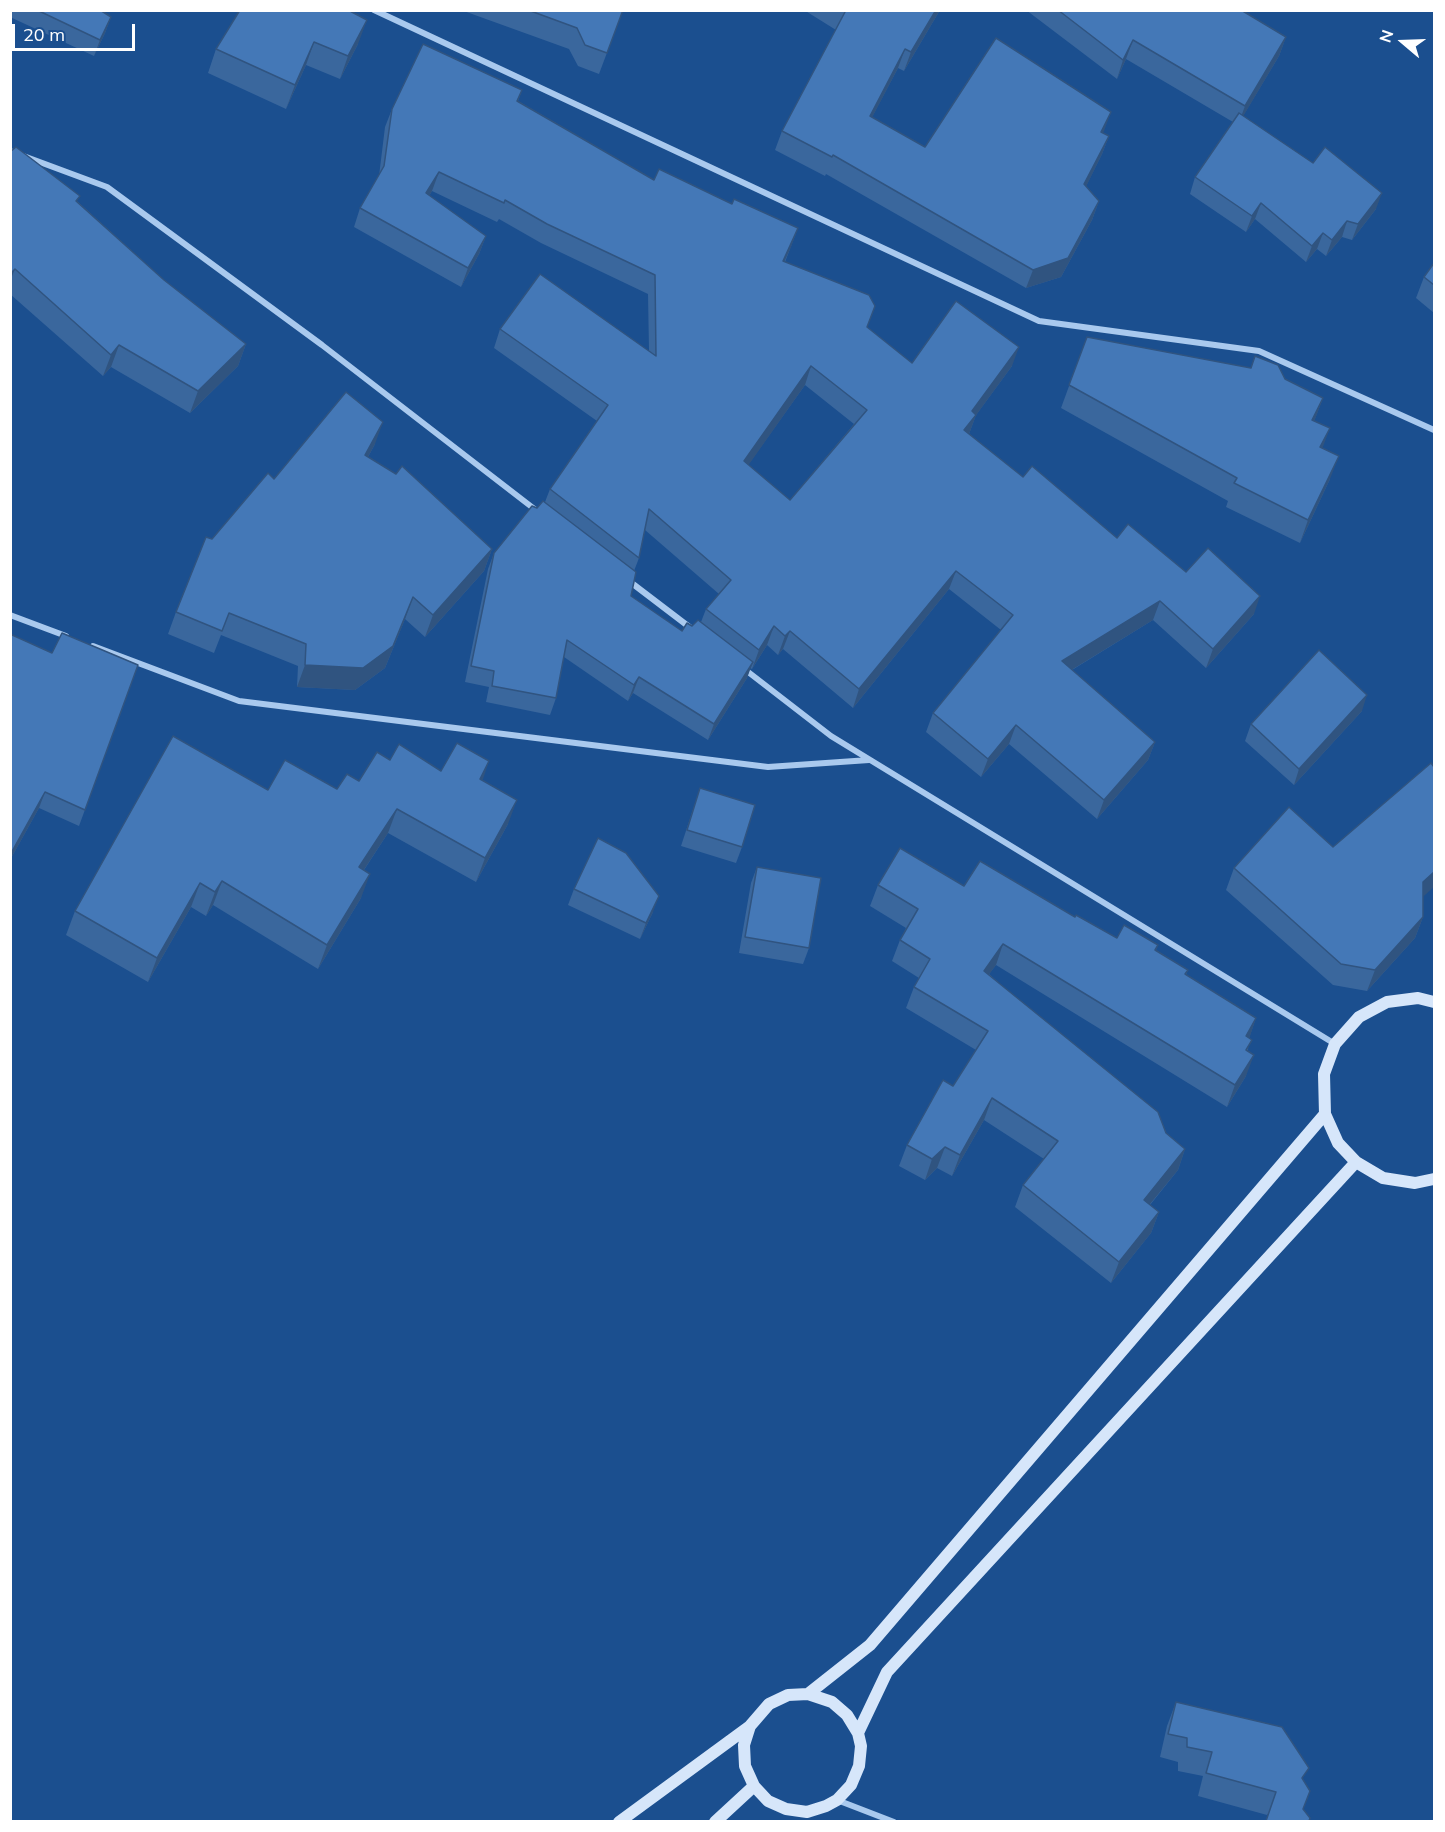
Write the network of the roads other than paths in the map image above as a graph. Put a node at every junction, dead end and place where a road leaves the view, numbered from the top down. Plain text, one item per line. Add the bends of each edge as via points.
1 (374, 10) edge
2 (10, 151) edge
3 (1434, 430) edge
4 (539, 512) edge
5 (624, 577) edge
6 (10, 615) edge
7 (699, 635) edge
8 (76, 640) edge
9 (87, 644) edge
10 (737, 664) edge
11 (870, 760) junction
12 (1434, 1002) edge
13 (1335, 1044) junction
14 (1325, 1114) junction
15 (1356, 1162) junction
16 (1434, 1179) edge
17 (808, 1694) junction
18 (750, 1726) junction
19 (858, 1733) junction
20 (754, 1786) junction
21 (837, 1800) junction
22 (619, 1821) edge
23 (715, 1821) edge
24 (894, 1821) edge

1 - 3 street via 1039,321 1259,351
2 - 4 street via 107,187
5 - 7 street
6 - 8 street
9 - 11 street via 239,701 768,767
10 - 11 street via 831,736
11 - 13 street
12 - 13 street via 1418,998 1387,1002 1359,1017
13 - 14 street via 1324,1074
14 - 15 street via 1338,1143
14 - 17 street via 870,1645
15 - 16 street via 1383,1178 1415,1183
15 - 19 street via 887,1672
17 - 18 street via 788,1695 769,1704
17 - 19 street via 832,1701
18 - 20 street via 744,1746 745,1766
18 - 22 street
19 - 21 street via 859,1766 851,1785
20 - 21 street via 768,1801 786,1809 807,1812
20 - 23 street
21 - 24 street

